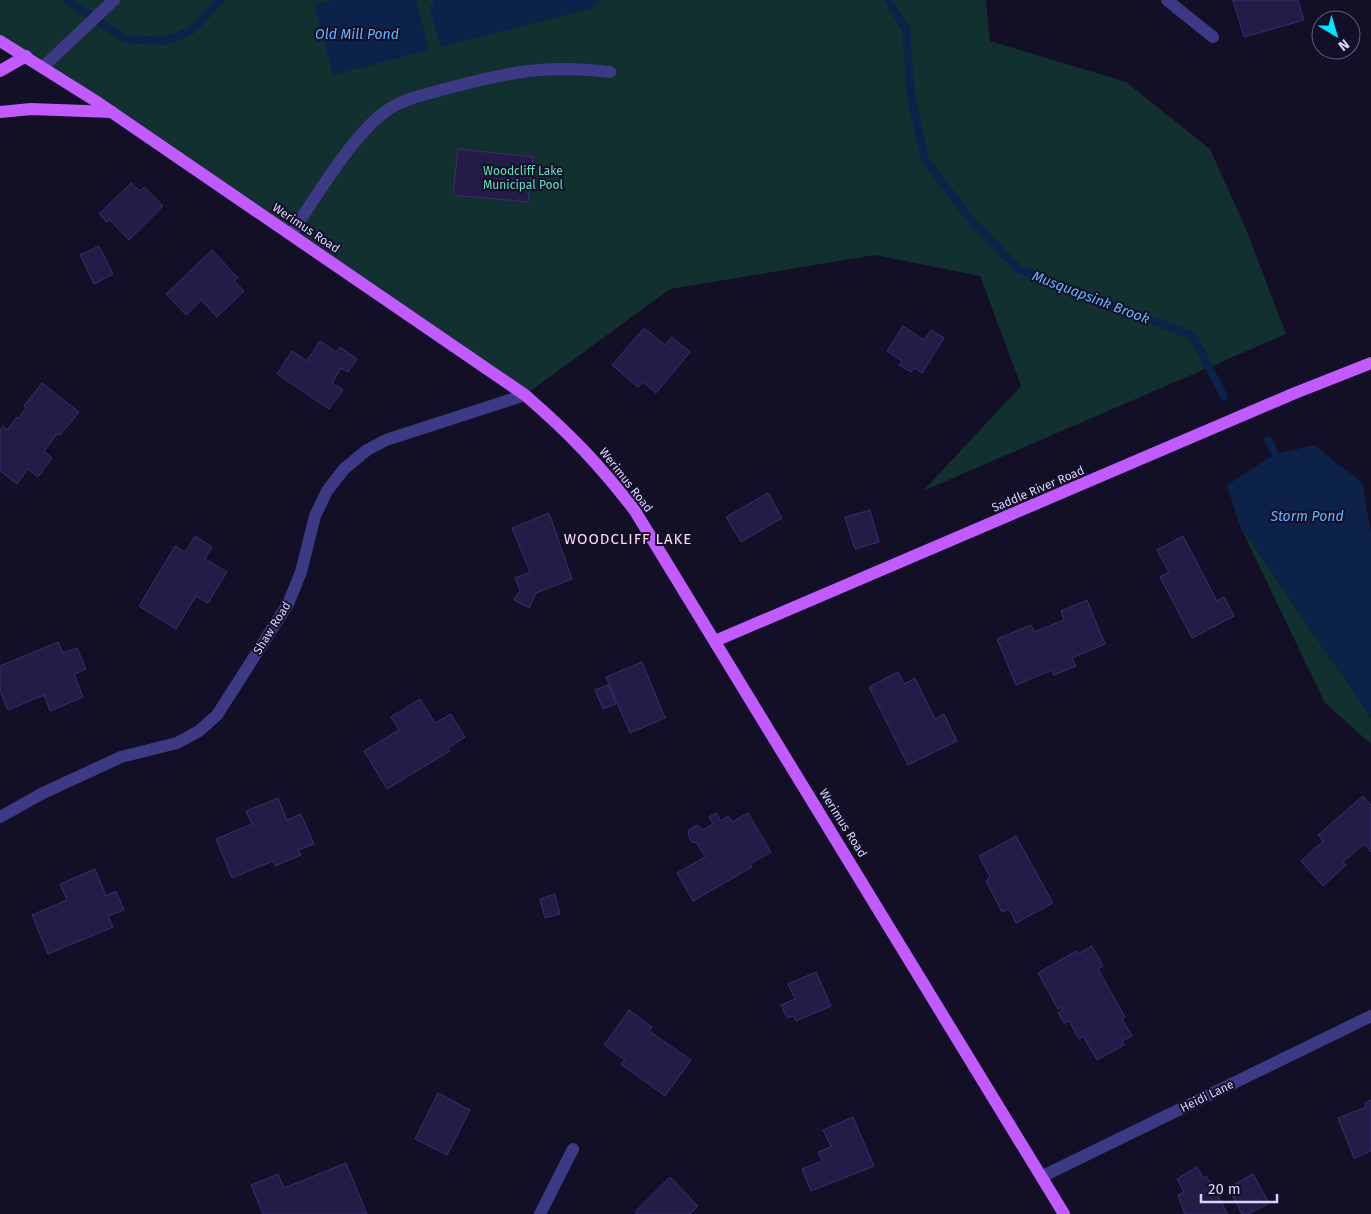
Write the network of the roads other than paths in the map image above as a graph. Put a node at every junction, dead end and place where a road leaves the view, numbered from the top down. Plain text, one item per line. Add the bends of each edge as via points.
1 (1168, 0) edge
2 (111, 3) edge
3 (1213, 37) dead end
4 (0, 41) edge
5 (26, 56) junction
6 (44, 67) junction
7 (0, 71) edge
8 (610, 72) dead end
9 (0, 112) edge
10 (113, 112) junction
11 (291, 234) junction
12 (1371, 363) edge
13 (525, 395) junction
14 (715, 641) junction
15 (0, 817) edge
16 (1371, 1016) edge
17 (573, 1149) dead end
18 (1043, 1176) junction
19 (540, 1214) edge
20 (1064, 1214) edge

1 - 3 street
2 - 6 street
4 - 5 main road, Werimus Road
5 - 6 main road, Werimus Road
5 - 7 main road
6 - 10 main road, Werimus Road
8 - 11 street via 573,67 535,69 497,75 410,98 385,112 369,127
9 - 10 main road via 31,108
10 - 11 main road, Werimus Road
11 - 13 main road, Werimus Road
12 - 14 main road, Saddle River Road
13 - 14 main road, Werimus Road via 567,430 603,469 635,511
13 - 15 street, Shaw Road via 386,440 367,450 344,469 314,516 301,572 288,604 217,715 199,731 177,743 121,757
14 - 18 main road, Werimus Road
16 - 18 street, Heidi Lane
17 - 19 street
18 - 20 main road, Werimus Road

